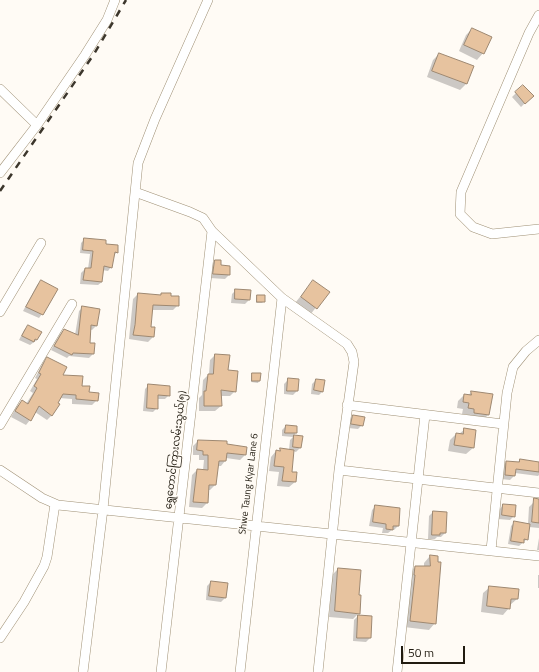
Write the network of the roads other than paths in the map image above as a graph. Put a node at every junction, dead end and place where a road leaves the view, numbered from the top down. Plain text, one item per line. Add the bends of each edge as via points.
1 (115, 0) edge
2 (208, 0) edge
3 (539, 15) edge
4 (0, 89) edge
5 (37, 125) junction
6 (0, 173) edge
7 (135, 192) junction
8 (539, 228) edge
9 (212, 231) junction
10 (41, 243) dead end
11 (282, 298) junction
12 (72, 304) dead end
13 (0, 312) edge
14 (539, 340) edge
15 (347, 405) junction
16 (425, 415) junction
17 (503, 424) junction
18 (0, 426) edge
19 (0, 470) edge
20 (339, 470) junction
21 (418, 479) junction
22 (497, 488) junction
23 (539, 493) edge
24 (55, 504) junction
25 (102, 509) junction
26 (179, 517) junction
27 (256, 525) junction
28 (333, 533) junction
29 (411, 542) junction
30 (491, 550) junction
31 (539, 556) edge
32 (0, 638) edge
33 (83, 672) edge
34 (161, 672) edge
35 (240, 672) edge
36 (318, 672) edge
37 (398, 672) edge

1 - 5 street via 107,20
2 - 7 street via 138,163
3 - 8 street via 461,192 460,214 473,227 492,234
4 - 5 street
5 - 6 street
7 - 9 street via 203,218
7 - 25 street
9 - 11 street
9 - 26 street, ရွှေတောင်ကြားလမ်းသွယ်(၅)
10 - 13 street
11 - 15 street via 347,344 352,352 354,362
11 - 27 street, Shwe Taung Kyar Lane 6
12 - 18 street
14 - 17 street via 513,367
15 - 16 street
15 - 20 street
16 - 17 street
16 - 21 street
17 - 22 street
19 - 24 street
20 - 21 street
20 - 28 street
21 - 22 street
21 - 29 street
22 - 23 street
22 - 30 street
24 - 25 street
24 - 32 street via 44,566
25 - 26 street
25 - 33 street
26 - 27 street
26 - 34 street, ရွှေတောင်ကြားလမ်းသွယ်(၅)
27 - 28 street
27 - 35 street, Shwe Taung Kyar Lane 6
28 - 29 street
28 - 36 street
29 - 30 street
29 - 37 street
30 - 31 street

